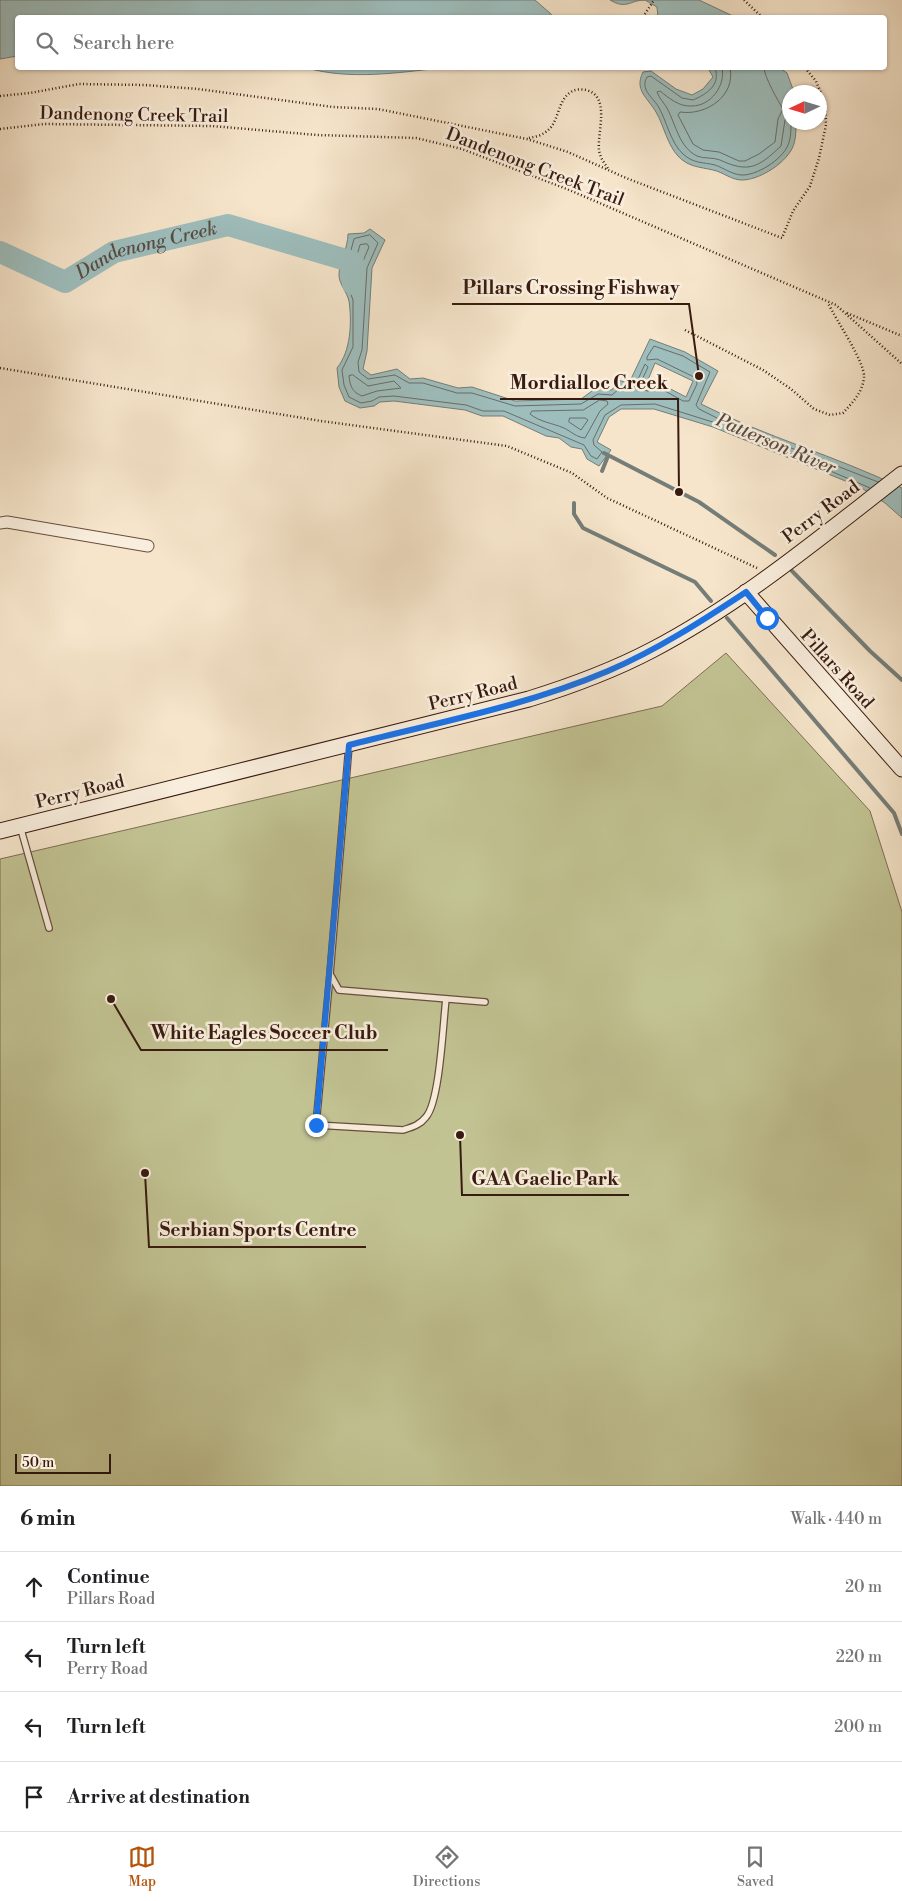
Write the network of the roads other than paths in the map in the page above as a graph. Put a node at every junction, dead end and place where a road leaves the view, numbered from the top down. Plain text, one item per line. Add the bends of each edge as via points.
1 (902, 474) edge
2 (0, 523) edge
3 (148, 546) dead end
4 (746, 592) junction
5 (349, 745) junction
6 (902, 769) edge
7 (20, 826) junction
8 (0, 831) edge
9 (49, 928) dead end
10 (330, 974) junction
11 (446, 999) junction
12 (485, 1002) dead end

1 - 4 main road, Perry Road
2 - 3 street
4 - 5 main road, Perry Road via 652,650 574,685
4 - 6 main road, Pillars Road
5 - 7 main road, Perry Road
5 - 10 lane
7 - 8 main road, Perry Road
7 - 9 lane
10 - 11 lane via 339,990
10 - 11 lane via 316,1125 403,1130 416,1126 428,1116 434,1100
11 - 12 lane

